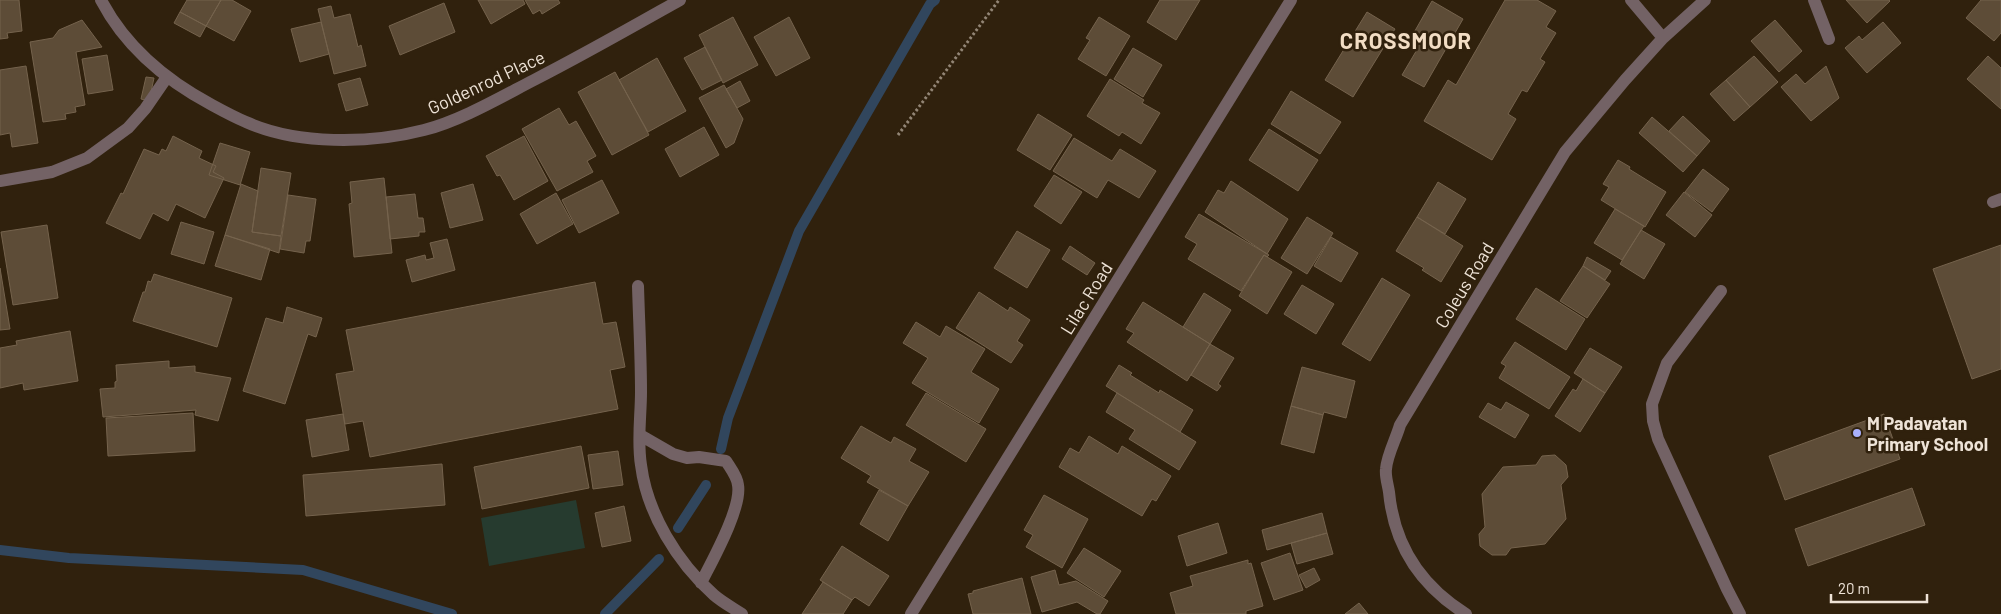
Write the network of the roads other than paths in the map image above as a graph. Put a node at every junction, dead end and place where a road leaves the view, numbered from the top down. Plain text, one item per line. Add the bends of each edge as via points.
1 (101, 0) edge
2 (680, 0) edge
3 (1291, 0) edge
4 (1631, 0) edge
5 (1705, 0) edge
6 (1814, 0) edge
7 (1663, 38) junction
8 (1829, 39) dead end
9 (167, 77) junction
10 (0, 181) edge
11 (638, 286) dead end
12 (1721, 291) dead end
13 (640, 435) junction
14 (701, 583) junction
15 (742, 614) edge
16 (911, 614) edge
17 (1466, 614) edge
18 (1740, 614) edge

1 - 9 street, Goldenrod Place via 134,46
2 - 9 street, Goldenrod Place via 478,109 426,130 377,140 331,140 290,135 247,123
3 - 16 street, Lilac Road
4 - 7 street
5 - 7 street, Coleus Road
6 - 8 street
7 - 17 street, Coleus Road via 1565,152 1400,425 1386,469 1398,535 1411,563 1444,600
9 - 10 street via 128,128 87,158 52,172
11 - 13 street
12 - 18 street via 1667,363 1652,404 1653,421 1658,439
13 - 14 street via 640,464 659,524
13 - 14 street via 672,454 726,461 734,473 738,491 733,513
14 - 15 street via 715,597

